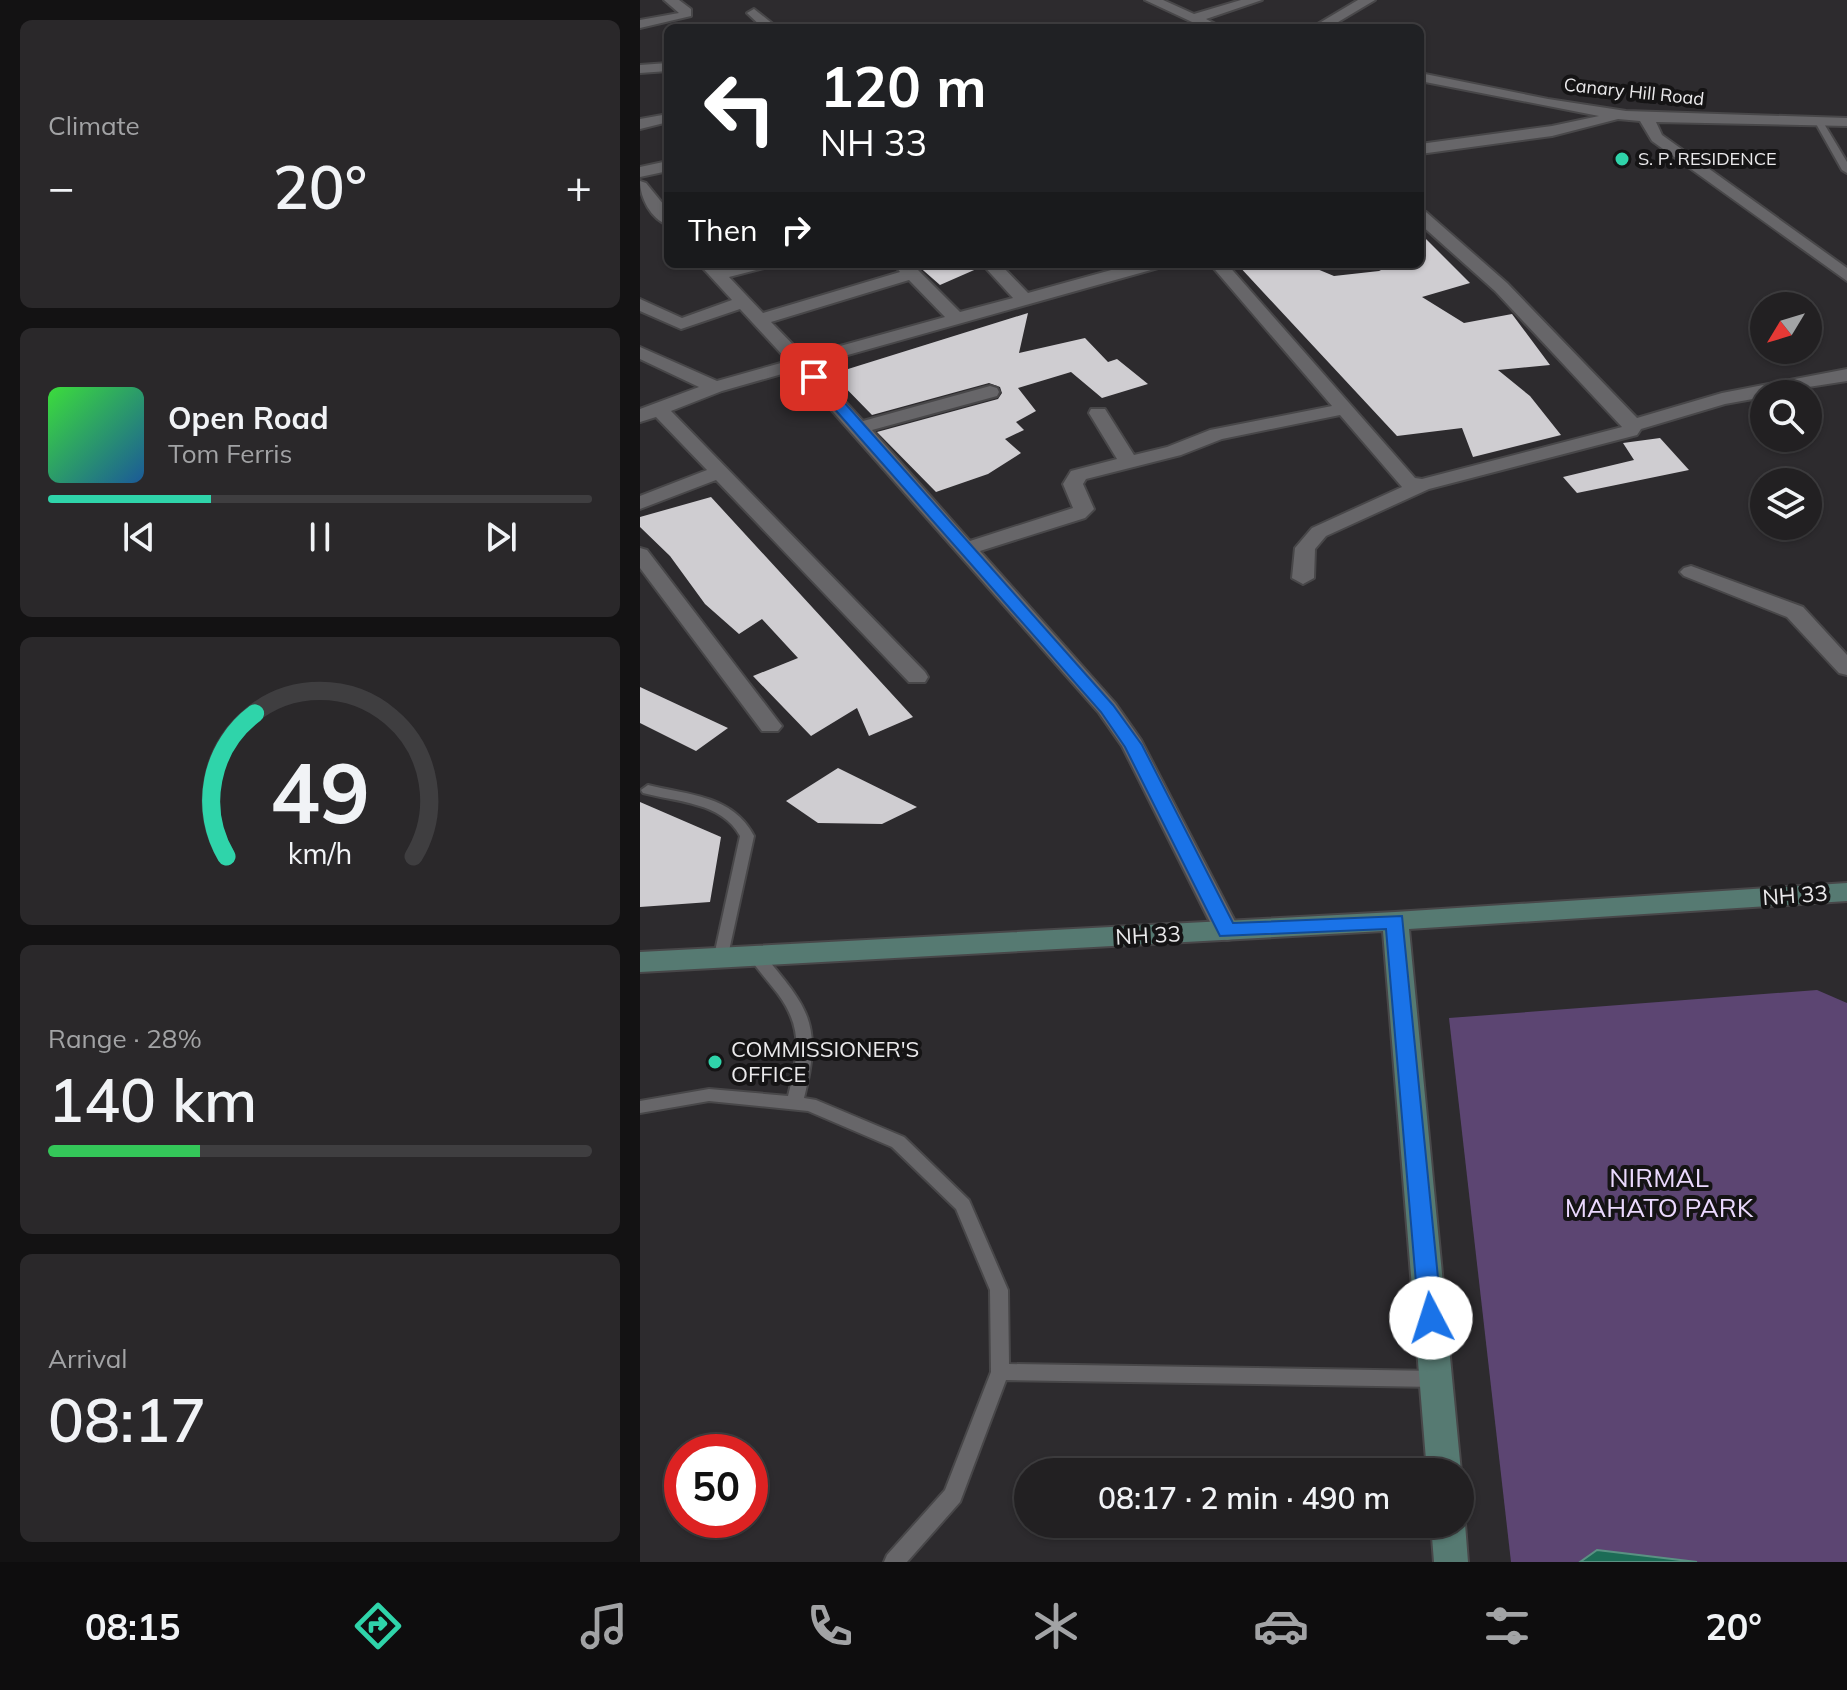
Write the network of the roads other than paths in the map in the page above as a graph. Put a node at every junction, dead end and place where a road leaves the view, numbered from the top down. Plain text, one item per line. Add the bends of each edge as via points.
1 (671, 0) edge
2 (1152, 0) edge
3 (1255, 0) edge
4 (1368, 0) edge
5 (754, 13) dead end
6 (1194, 18) junction
7 (640, 24) edge
8 (766, 24) edge
9 (1207, 24) edge
10 (1325, 24) edge
11 (664, 67) edge
12 (640, 69) edge
13 (1424, 78) edge
14 (1627, 115) junction
15 (1647, 115) junction
16 (664, 119) edge
17 (1819, 122) junction
18 (1847, 122) edge
19 (640, 124) edge
20 (1424, 148) edge
21 (664, 167) edge
22 (1847, 170) edge
23 (640, 172) edge
24 (640, 186) edge
25 (664, 215) edge
26 (1424, 219) edge
27 (994, 268) edge
28 (1095, 268) edge
29 (1138, 268) edge
30 (1221, 268) edge
31 (712, 269) edge
32 (907, 269) edge
33 (1847, 276) edge
34 (1106, 277) junction
35 (1025, 300) junction
36 (741, 303) junction
37 (640, 304) edge
38 (957, 319) junction
39 (758, 320) junction
40 (640, 352) edge
41 (800, 362) junction
42 (1847, 375) edge
43 (715, 387) junction
44 (990, 392) dead end
45 (1344, 409) junction
46 (649, 412) edge
47 (1098, 413) dead end
48 (1633, 425) junction
49 (859, 428) junction
50 (1128, 462) junction
51 (719, 472) junction
52 (1422, 485) junction
53 (640, 503) edge
54 (966, 549) junction
55 (640, 555) edge
56 (1691, 572) dead end
57 (1303, 578) dead end
58 (1847, 668) edge
59 (917, 677) dead end
60 (770, 726) dead end
61 (648, 790) dead end
62 (1847, 892) edge
63 (1395, 921) junction
64 (1227, 931) junction
65 (755, 954) junction
66 (722, 956) junction
67 (640, 962) edge
68 (794, 1104) junction
69 (640, 1107) edge
70 (1000, 1372) junction
71 (1436, 1379) junction
72 (1443, 1458) edge
73 (1449, 1538) edge
74 (894, 1562) edge
75 (1451, 1562) edge

1 - 7 street via 686,12 684,16
2 - 6 street
3 - 6 street
4 - 10 street
5 - 8 street
6 - 9 street
11 - 12 street
13 - 14 street, Canary Hill Road
14 - 15 street, Canary Hill Road
14 - 20 street
15 - 17 street, Canary Hill Road
15 - 33 street via 1657,138
16 - 19 street
17 - 18 street, Canary Hill Road
17 - 22 lane
21 - 23 street
24 - 25 street
26 - 48 street via 1501,287
27 - 35 street
28 - 34 street
29 - 34 street
30 - 45 street
31 - 36 street
32 - 38 street
32 - 39 street
34 - 35 street
35 - 38 street
36 - 37 street via 681,324
36 - 39 street
38 - 41 street
39 - 41 street
40 - 43 street
41 - 43 street
41 - 49 street
42 - 48 street via 1722,399
43 - 46 street
44 - 49 street
45 - 50 street via 1226,432
45 - 52 street via 1405,481
46 - 51 street
47 - 50 street
48 - 52 street via 1623,434
49 - 54 street
50 - 54 street via 1074,479 1084,509 1078,514
51 - 53 street
51 - 59 street
52 - 57 street via 1319,532 1305,548
54 - 64 street via 1107,708 1133,745
55 - 60 street
56 - 58 street via 1795,612
61 - 66 lane via 727,811 742,822 747,836
62 - 63 main road, NH 33
63 - 64 main road, NH 33
63 - 71 main road
64 - 65 main road, NH 33
65 - 66 main road, NH 33
65 - 68 lane via 803,1021 808,1043
66 - 67 main road, NH 33
68 - 69 lane via 709,1095
68 - 70 lane via 810,1105 898,1142 963,1205 999,1290
70 - 71 lane
70 - 74 lane via 953,1496
71 - 72 main road
73 - 75 main road

